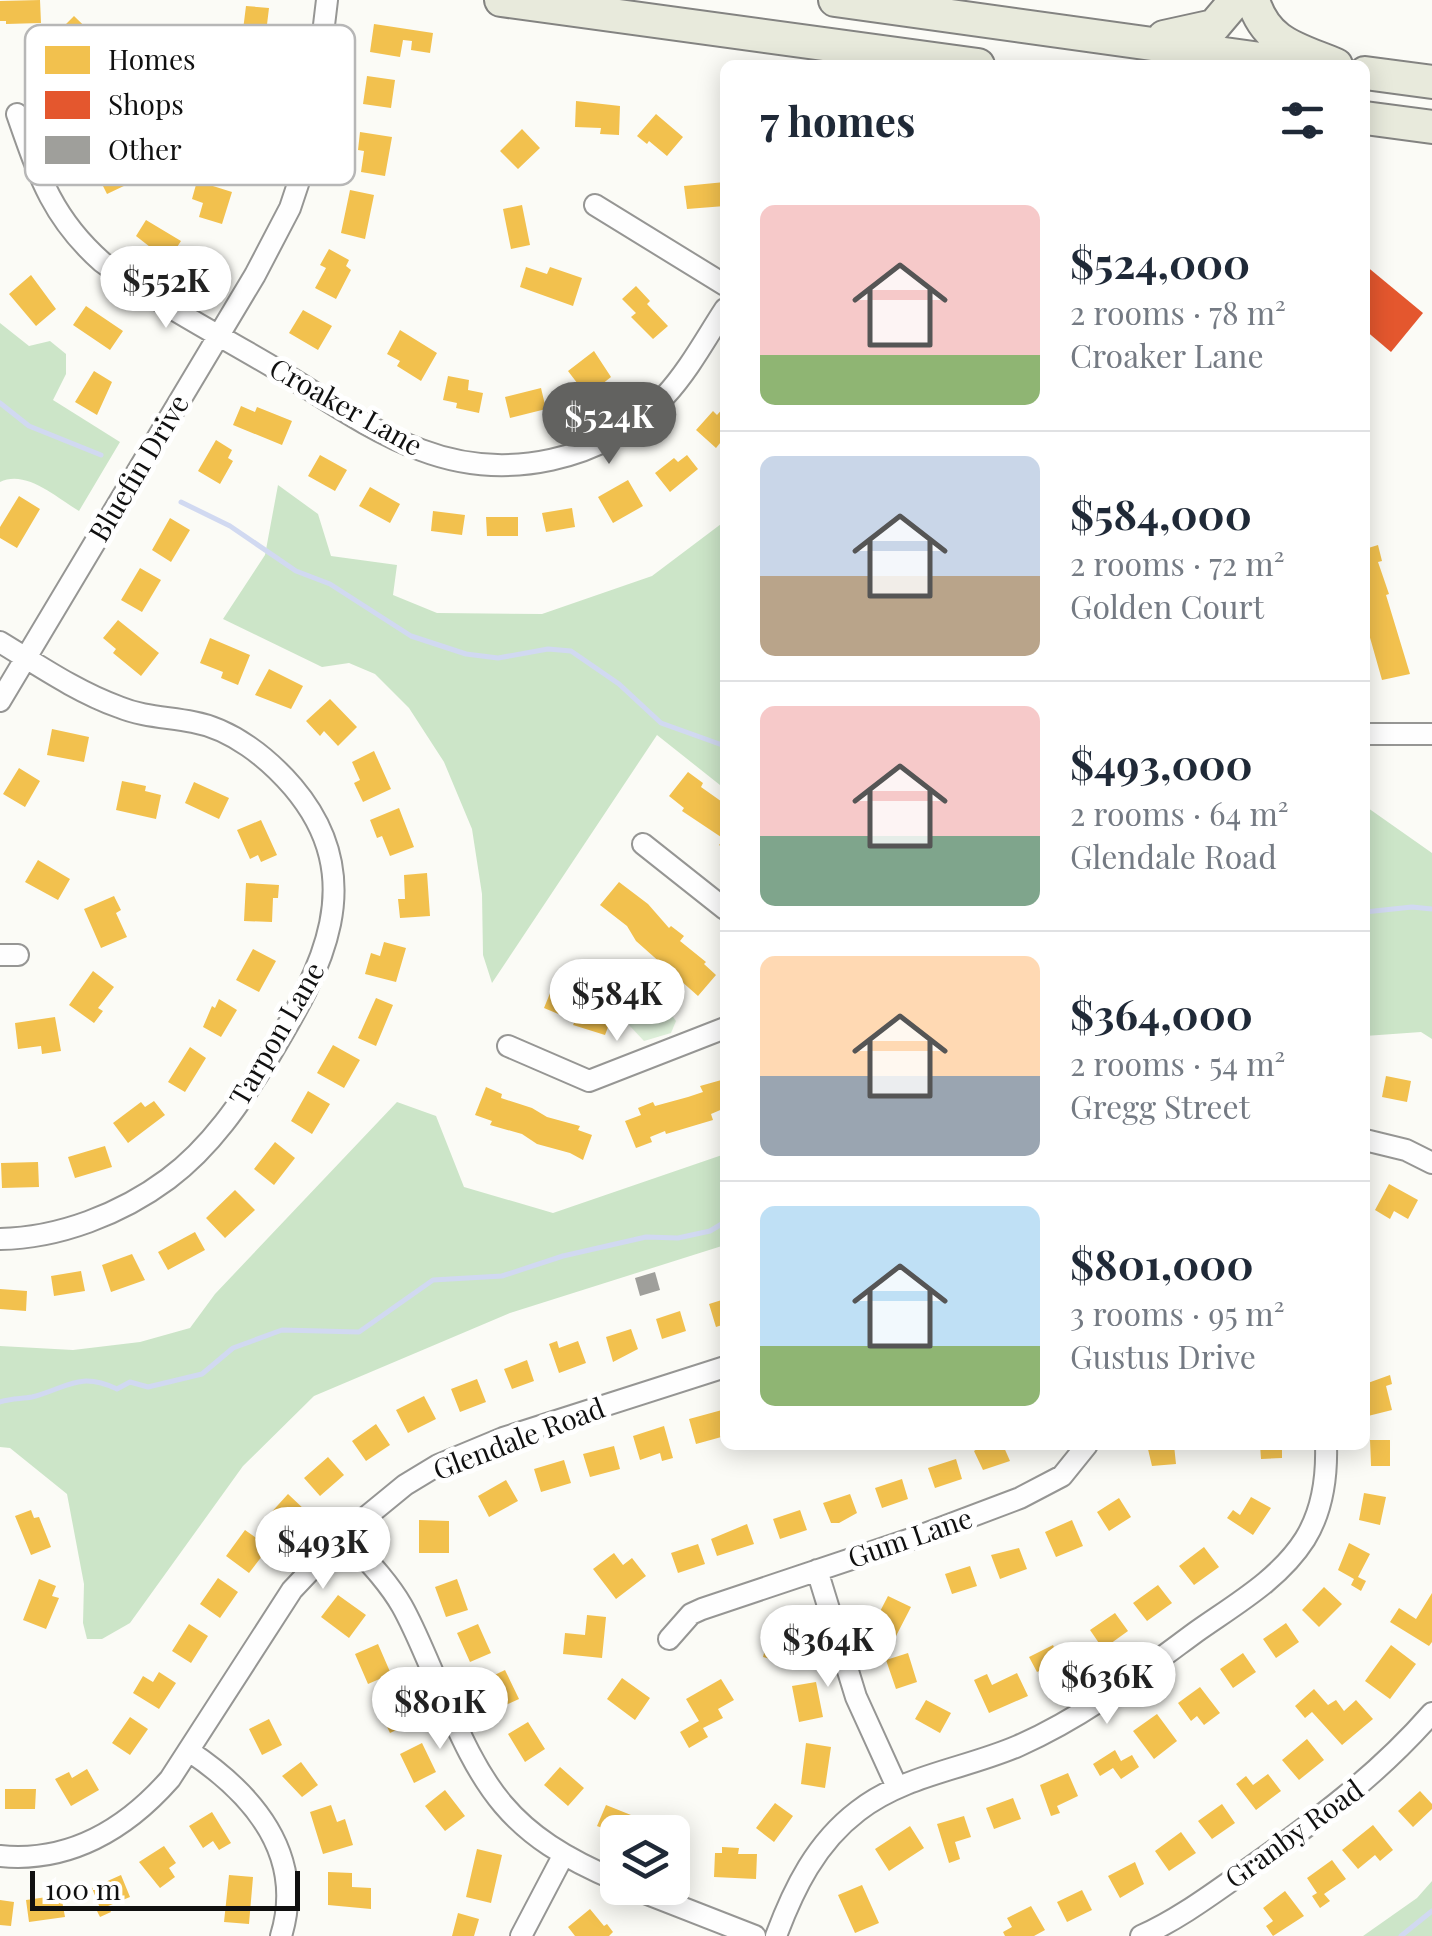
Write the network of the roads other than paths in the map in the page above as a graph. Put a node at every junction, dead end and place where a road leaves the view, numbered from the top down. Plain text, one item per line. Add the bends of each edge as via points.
1 (327, 0) edge
2 (501, 0) edge
3 (835, 0) edge
4 (996, 0) edge
5 (1236, 0) edge
6 (1253, 0) edge
7 (324, 25) edge
8 (1032, 28) junction
9 (1137, 42) junction
10 (941, 60) edge
11 (1268, 60) edge
12 (1324, 60) edge
13 (1370, 73) edge
14 (1432, 82) edge
15 (17, 114) dead end
16 (1370, 119) edge
17 (1432, 127) edge
18 (25, 135) edge
19 (44, 185) edge
20 (297, 185) edge
21 (595, 205) dead end
22 (720, 282) edge
23 (720, 316) edge
24 (219, 334) junction
25 (0, 642) edge
26 (26, 658) junction
27 (0, 701) edge
28 (1370, 734) edge
29 (1432, 734) edge
30 (643, 844) dead end
31 (720, 906) edge
32 (720, 1030) edge
33 (508, 1046) dead end
34 (1370, 1141) edge
35 (1432, 1163) edge
36 (0, 1239) edge
37 (720, 1369) edge
38 (1083, 1450) edge
39 (1326, 1450) edge
40 (344, 1535) junction
41 (817, 1570) junction
42 (669, 1638) dead end
43 (1432, 1713) edge
44 (189, 1752) junction
45 (896, 1787) junction
46 (0, 1856) edge
47 (563, 1856) junction
48 (600, 1873) edge
49 (676, 1905) edge
50 (281, 1936) edge
51 (521, 1936) edge
52 (755, 1936) edge
53 (776, 1936) edge
54 (1141, 1936) edge

1 - 7 street, Bluefin Drive
2 - 10 main road
3 - 8 main road
4 - 8 main road
5 - 9 main road via 1206,29
6 - 12 main road via 1270,32
8 - 9 main road
9 - 11 main road
13 - 14 main road
15 - 18 street, Croaker Lane
16 - 17 main road
19 - 24 street, Croaker Lane via 70,230 116,272
20 - 24 street, Bluefin Drive via 273,244
21 - 22 street
23 - 24 street, Croaker Lane via 684,373 616,435 535,464 504,466 442,458 396,440
24 - 26 street, Bluefin Drive
25 - 26 street, Tarpon Lane
26 - 27 street, Bluefin Drive
26 - 36 street, Tarpon Lane via 122,708 214,728 274,767 322,835 332,917 317,971 294,1014 253,1083 192,1160 103,1215 45,1234
28 - 29 street
30 - 31 street
32 - 33 street via 590,1081
34 - 35 street
37 - 40 street, Glendale Road via 473,1449 405,1485
38 - 41 street, Gum Lane via 1062,1476 1020,1498
39 - 45 street via 1318,1514 1273,1576 1063,1725
40 - 44 street, Glendale Road via 278,1608
40 - 47 street via 402,1606 494,1794
41 - 42 street, Gum Lane via 691,1614
41 - 45 street via 856,1697
43 - 54 street, Granby Road via 1328,1813
44 - 46 street, Glendale Road via 149,1804 105,1835 50,1854
44 - 50 street via 250,1800 274,1838 286,1888
45 - 53 street via 858,1811 820,1849
47 - 48 street
47 - 51 street
49 - 52 street

